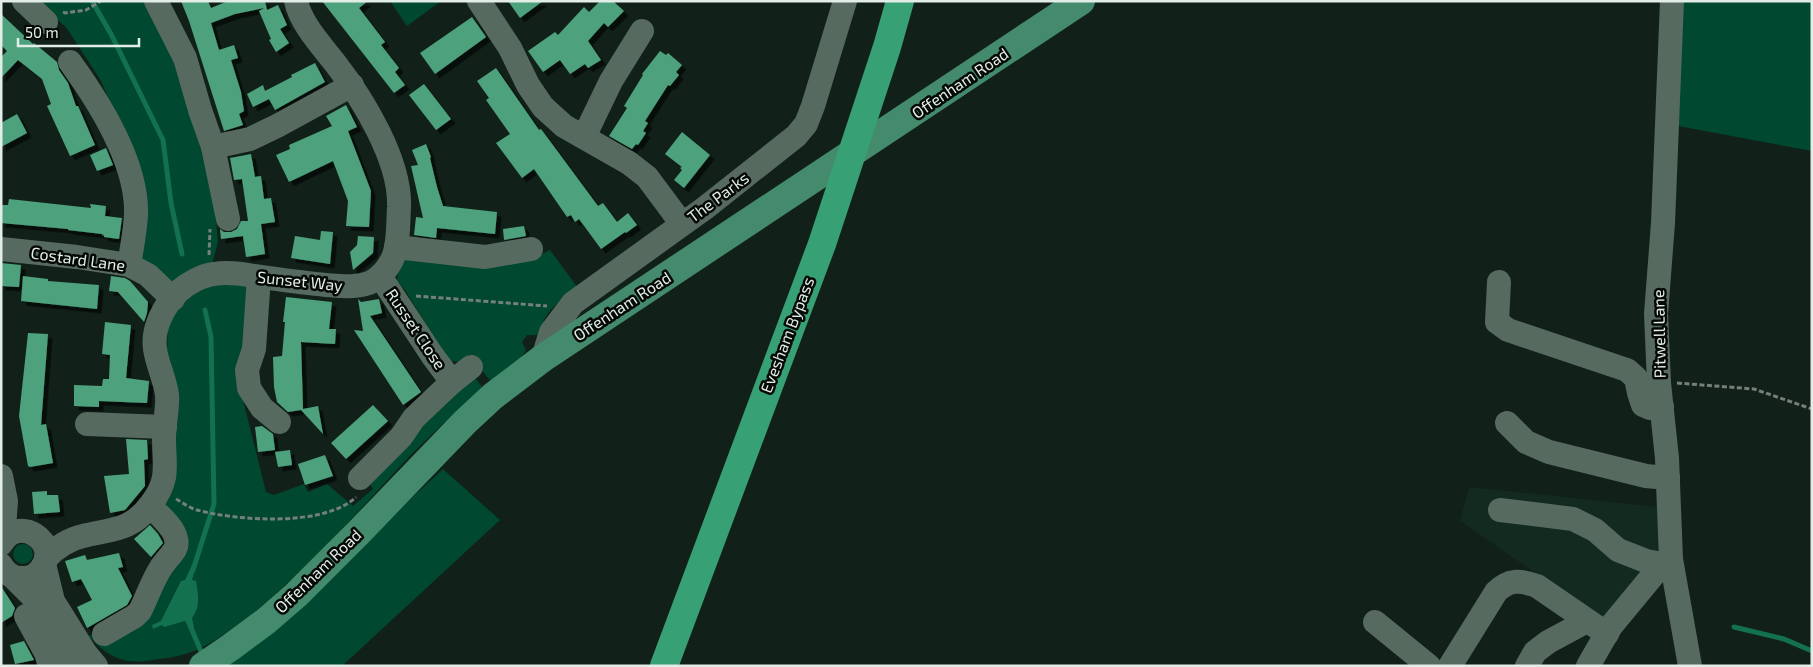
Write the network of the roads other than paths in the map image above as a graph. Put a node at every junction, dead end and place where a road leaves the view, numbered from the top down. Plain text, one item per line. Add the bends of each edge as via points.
1 (24, 1) edge
2 (156, 1) edge
3 (296, 1) edge
4 (478, 1) edge
5 (845, 1) edge
6 (900, 1) edge
7 (1081, 1) edge
8 (1672, 1) edge
9 (52, 15) road end
10 (642, 31) dead end
11 (70, 62) dead end
12 (352, 85) junction
13 (584, 136) junction
14 (213, 147) junction
15 (228, 219) dead end
16 (682, 224) junction
17 (396, 247) junction
18 (1, 249) edge
19 (531, 249) dead end
20 (129, 265) junction
21 (259, 277) junction
22 (1499, 282) dead end
23 (387, 285) junction
24 (172, 299) junction
25 (536, 350) junction
26 (471, 367) dead end
27 (452, 382) junction
28 (1662, 407) junction
29 (279, 422) dead end
30 (1507, 423) dead end
31 (86, 424) dead end
32 (164, 428) junction
33 (1, 476) edge
34 (360, 478) road end
35 (1668, 478) junction
36 (156, 498) junction
37 (6, 501) junction
38 (1500, 510) dead end
39 (104, 532) junction
40 (31, 533) junction
41 (2, 542) edge
42 (45, 561) junction
43 (1667, 562) junction
44 (6, 573) edge
45 (26, 616) dead end
46 (1587, 621) junction
47 (1374, 622) dead end
48 (104, 634) dead end
49 (1607, 634) junction
50 (201, 665) edge
51 (50, 666) edge
52 (69, 666) edge
53 (96, 666) edge
54 (664, 666) edge
55 (1430, 666) edge
56 (1450, 666) edge
57 (1527, 666) edge
58 (1588, 666) edge
59 (1690, 666) edge

1 - 9 street
2 - 14 street via 185,58
3 - 12 street via 309,29
4 - 13 street via 510,48 543,107 564,126
5 - 16 street, The Parks via 806,124 785,146
6 - 54 highway, Evesham Bypass via 822,244
7 - 25 main road, Offenham Road via 773,207
8 - 28 street, Pitwell Lane via 1656,314
10 - 13 street via 611,81
11 - 20 street via 93,93 126,158 136,215
12 - 14 street via 250,139
12 - 17 street via 377,128 398,185
13 - 16 street via 646,177
14 - 15 street
16 - 25 street, The Parks via 573,303
17 - 19 street via 486,257
17 - 23 street
18 - 20 street, Costard Lane
20 - 24 street, Costard Lane via 148,275
21 - 23 street, Sunset Way via 306,284 359,286 371,282
21 - 24 street, Sunset Way via 233,273 206,275
21 - 29 street via 254,349 247,370 248,388 262,408
22 - 28 street via 1498,322 1508,330 1627,370 1636,378 1643,406
23 - 27 street, Russet Close
24 - 32 street, Sunset Way via 157,324 155,338 167,395
25 - 50 main road, Offenham Road via 296,594 232,647
26 - 27 street, Russet Close
27 - 34 street, Russet Close via 414,418 402,437
28 - 35 street, Pitwell Lane
30 - 35 street via 1526,442 1549,452 1646,476
31 - 32 street
32 - 36 street, Sunset Way via 164,477
33 - 37 street
35 - 43 street, Pitwell Lane
36 - 39 street via 129,524
36 - 48 street via 174,533 176,548 164,563 140,611
37 - 40 street
37 - 41 street
38 - 43 street via 1573,519 1595,530 1618,550 1646,561
39 - 40 street
39 - 42 street via 81,536 63,544
40 - 41 street via 14,532
40 - 42 street via 44,544
42 - 44 street via 28,578
42 - 53 street via 53,601
43 - 49 street
43 - 59 street, Pitwell Lane
44 - 52 street via 38,602 66,654
45 - 51 street
46 - 49 street
46 - 56 street via 1537,586 1510,582 1496,592
46 - 57 street via 1548,642 1535,652
47 - 55 street
49 - 58 street

